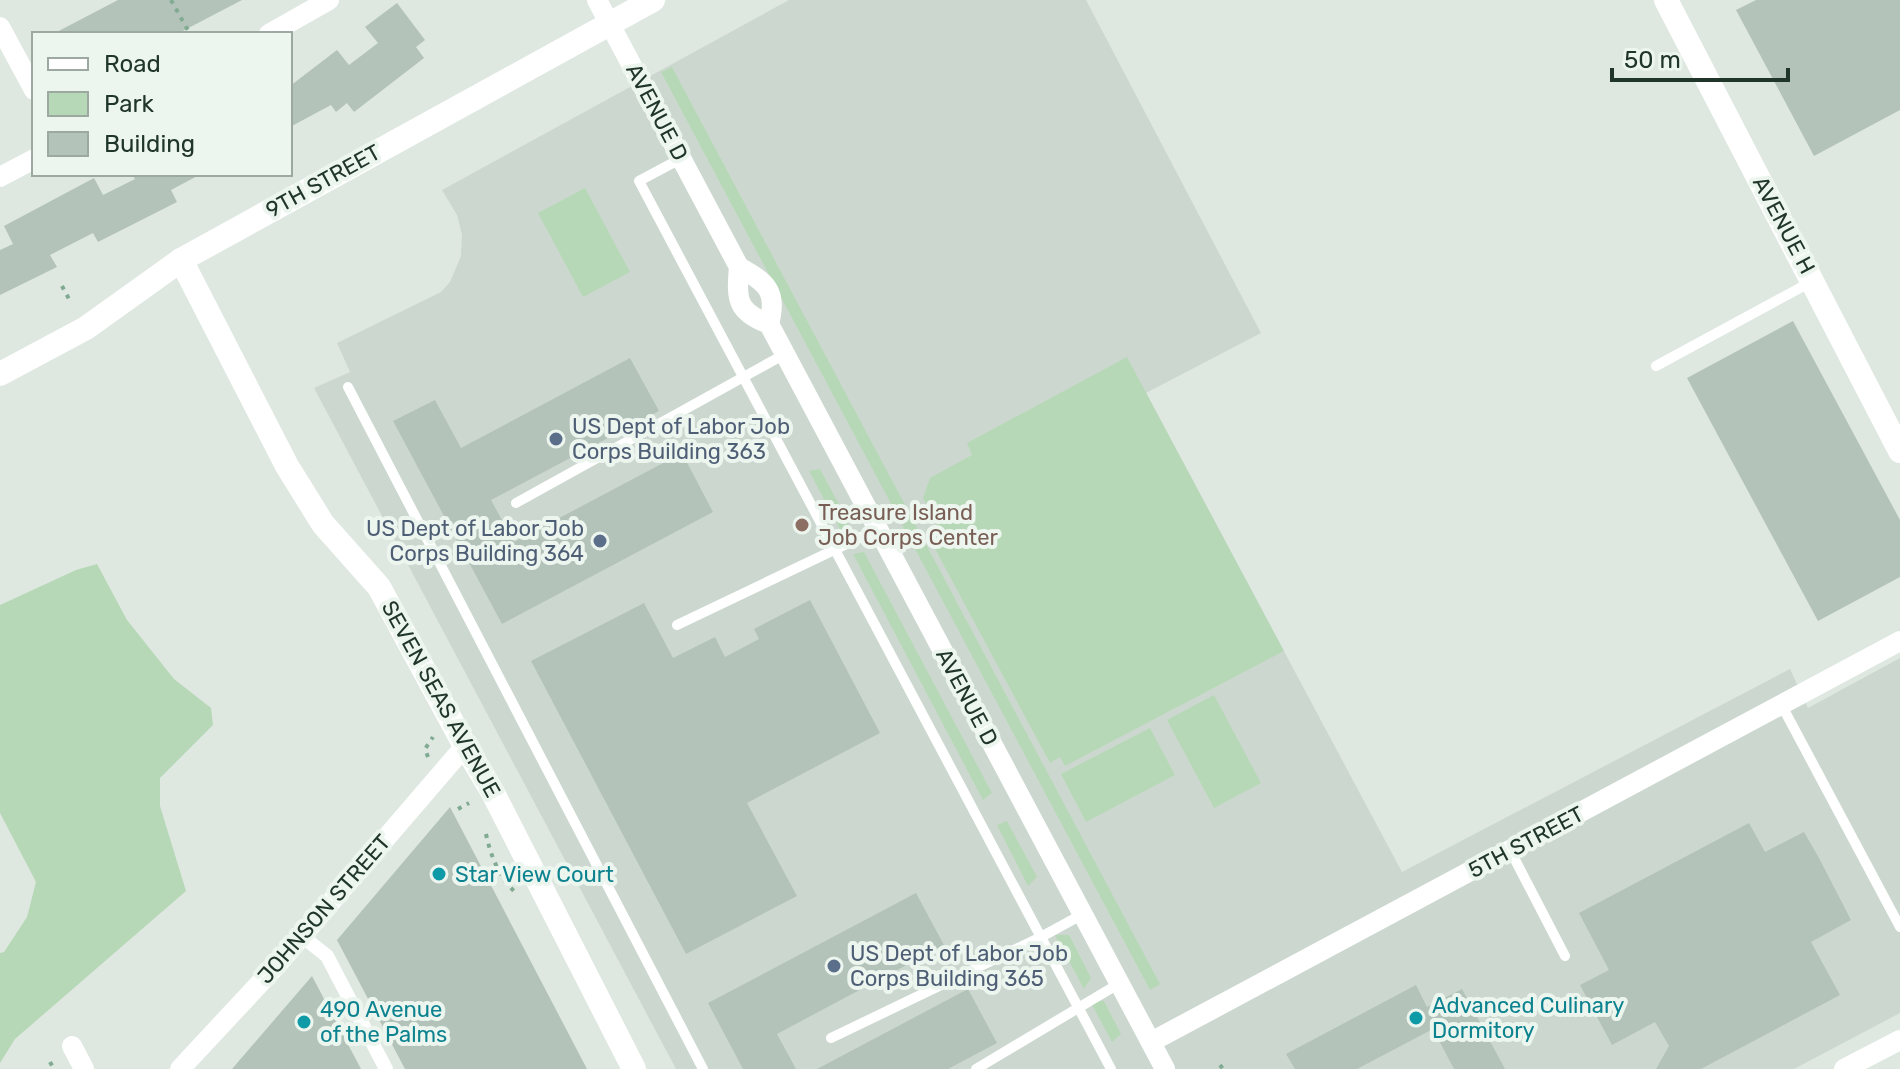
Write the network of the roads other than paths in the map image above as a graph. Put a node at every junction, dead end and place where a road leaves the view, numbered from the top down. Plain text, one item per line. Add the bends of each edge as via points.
1 (329, 0) edge
2 (597, 0) edge
3 (653, 0) edge
4 (1666, 0) edge
5 (609, 22) junction
6 (0, 27) edge
7 (273, 32) edge
8 (32, 86) edge
9 (682, 158) junction
10 (32, 160) edge
11 (0, 177) edge
12 (181, 260) junction
13 (739, 267) junction
14 (1813, 281) junction
15 (769, 324) junction
16 (785, 354) junction
17 (1656, 366) dead end
18 (0, 374) edge
19 (743, 378) junction
20 (348, 387) dead end
21 (1900, 451) edge
22 (516, 503) dead end
23 (878, 529) junction
24 (835, 550) junction
25 (677, 625) dead end
26 (1900, 641) edge
27 (1781, 704) junction
28 (465, 746) junction
29 (1510, 850) junction
30 (1083, 914) junction
31 (1900, 927) edge
32 (302, 936) junction
33 (1041, 937) junction
34 (1565, 956) dead end
35 (1120, 983) junction
36 (1078, 1008) junction
37 (831, 1038) dead end
38 (1900, 1040) edge
39 (1151, 1042) junction
40 (72, 1046) dead end
41 (84, 1069) edge
42 (180, 1069) edge
43 (386, 1069) edge
44 (634, 1069) edge
45 (703, 1069) edge
46 (976, 1069) edge
47 (1111, 1069) edge
48 (1165, 1069) edge
49 (1844, 1069) edge

1 - 7 street
2 - 5 street, AVENUE D
3 - 5 street, 9TH STREET
4 - 14 street, AVENUE H
5 - 9 street, AVENUE D
5 - 12 street, 9TH STREET
6 - 8 street
9 - 13 street, AVENUE D
9 - 19 lane via 639,181
10 - 11 street
12 - 18 street, 9TH STREET via 86,328
12 - 28 street, SEVEN SEAS AVENUE via 287,466 323,524 379,587
13 - 15 street, AVENUE D via 763,281 774,306
13 - 15 street, AVENUE D via 736,294 750,317
14 - 17 lane
14 - 21 street, AVENUE H
15 - 16 street, AVENUE D
16 - 19 lane
16 - 23 street, AVENUE D
19 - 22 lane
19 - 24 lane
20 - 45 lane
23 - 24 lane
23 - 30 street, AVENUE D
24 - 25 lane
24 - 33 lane
26 - 27 street, 5TH STREET
27 - 29 street, 5TH STREET
27 - 31 lane
28 - 32 street, JOHNSON STREET
28 - 44 street, SEVEN SEAS AVENUE
29 - 34 lane
29 - 39 street, 5TH STREET
30 - 33 lane
30 - 35 street, AVENUE D
32 - 42 street, JOHNSON STREET
32 - 43 street via 327,956
33 - 36 lane
33 - 37 lane
35 - 36 lane
35 - 39 street, AVENUE D
36 - 46 lane
36 - 47 lane
38 - 49 street
39 - 48 street, AVENUE D
40 - 41 street

